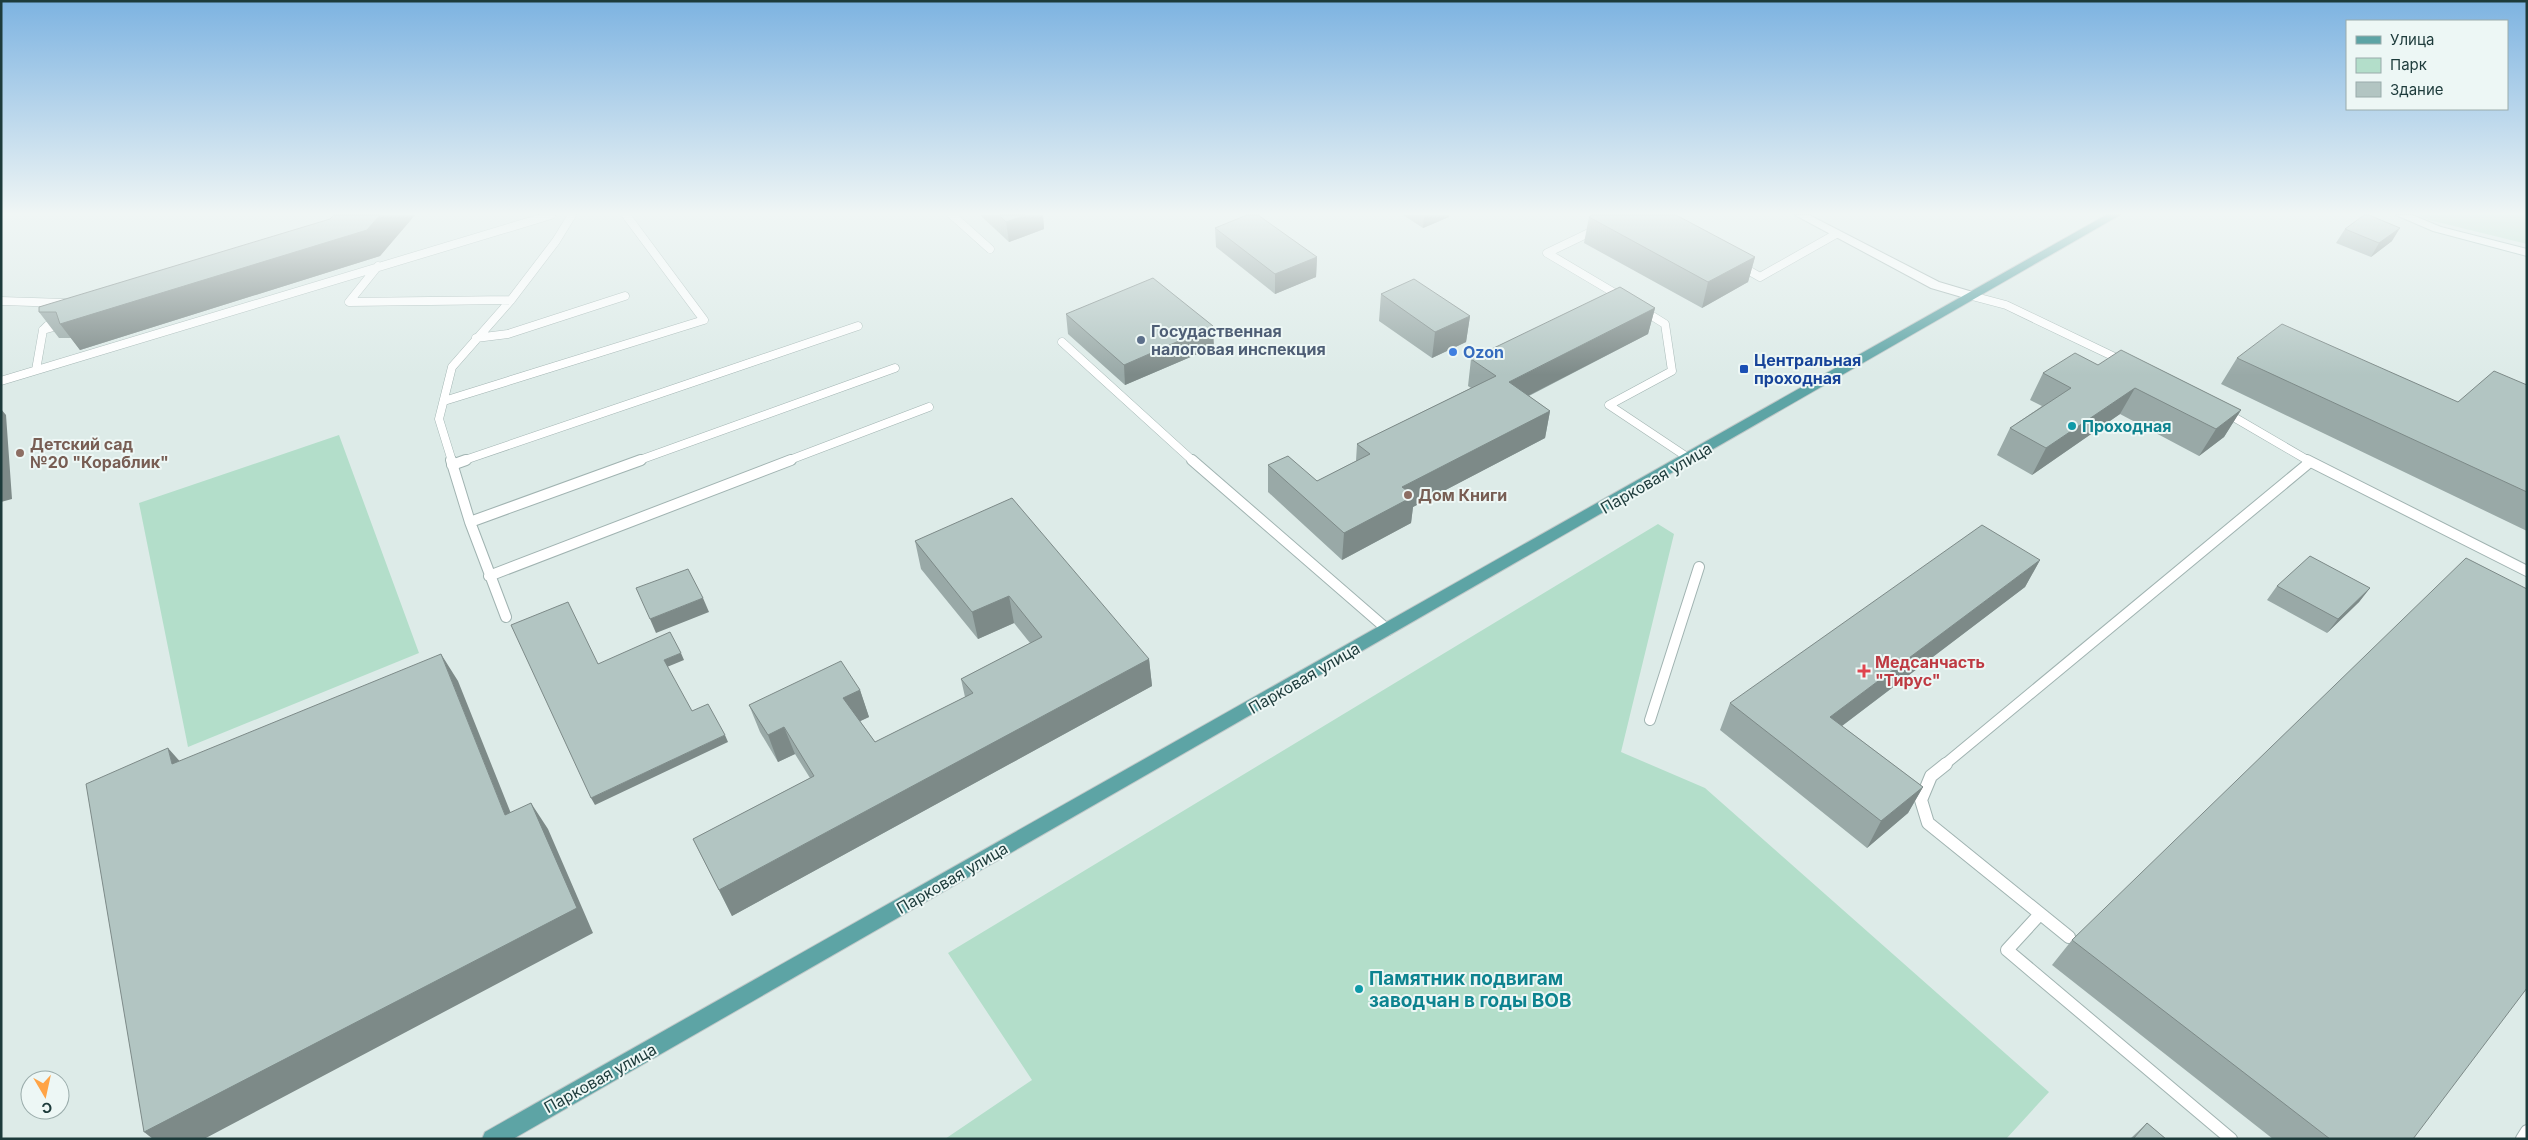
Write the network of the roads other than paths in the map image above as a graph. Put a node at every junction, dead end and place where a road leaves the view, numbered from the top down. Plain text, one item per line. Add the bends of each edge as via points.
1 (371, 268) edge
2 (376, 268) edge
3 (535, 268) edge
4 (665, 268) edge
5 (1572, 268) edge
6 (1745, 268) edge
7 (1776, 268) edge
8 (1902, 268) edge
9 (2022, 268) edge
10 (625, 296) dead end
11 (1972, 296) junction
12 (511, 300) junction
13 (1, 301) edge
14 (71, 322) edge
15 (858, 326) dead end
16 (43, 330) junction
17 (476, 338) junction
18 (1062, 342) dead end
19 (2135, 367) edge
20 (895, 368) dead end
21 (36, 370) junction
22 (1, 381) edge
23 (444, 401) junction
24 (929, 407) dead end
25 (2220, 409) edge
26 (1690, 459) junction
27 (2310, 462) junction
28 (452, 465) junction
29 (470, 522) junction
30 (1699, 567) dead end
31 (2527, 571) edge
32 (489, 576) junction
33 (506, 617) dead end
34 (1388, 630) junction
35 (1650, 720) dead end
36 (2040, 914) junction
37 (2069, 937) dead end
38 (2527, 1131) edge
39 (492, 1139) edge
40 (2231, 1139) edge
41 (2522, 1139) edge

1 - 21 lane
2 - 12 lane via 349,302
3 - 12 lane
4 - 23 lane via 704,320
5 - 26 lane via 1665,324 1672,371 1609,405
6 - 7 lane via 1760,277
8 - 11 street via 1935,285
9 - 11 main road, Парковая улица
10 - 17 lane via 508,334
11 - 19 lane via 2006,305
11 - 26 main road, Парковая улица
12 - 17 lane
13 - 16 lane via 66,302
14 - 16 lane
15 - 28 lane
16 - 21 lane
17 - 23 lane via 452,367
18 - 34 lane via 1172,444
20 - 29 lane
21 - 22 lane
23 - 28 lane via 439,419
24 - 32 lane
25 - 27 lane
26 - 34 main road, Парковая улица
27 - 31 lane
27 - 36 lane via 1931,776 1921,800 1928,823
28 - 29 lane
29 - 32 lane
30 - 35 lane
32 - 33 lane
34 - 39 main road, Парковая улица
36 - 37 lane
36 - 40 lane via 2007,950
38 - 41 lane

